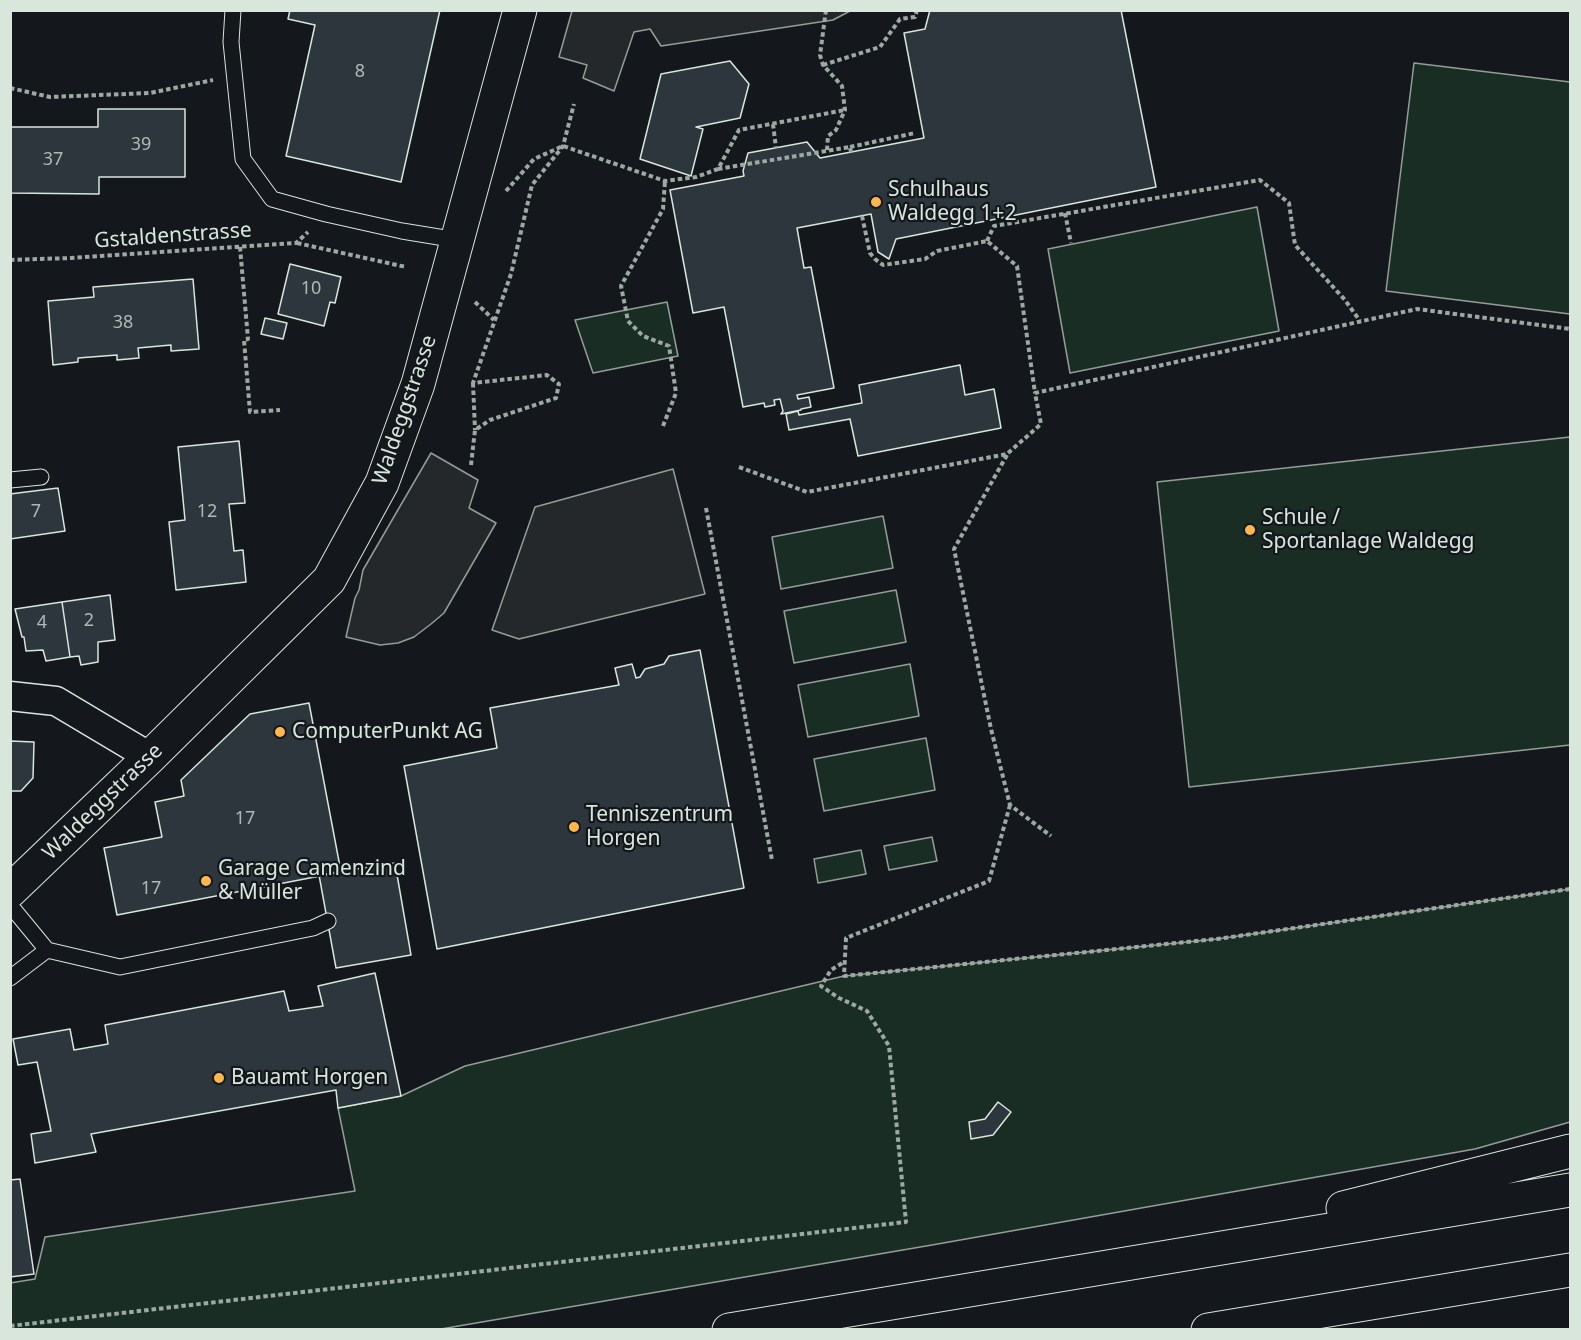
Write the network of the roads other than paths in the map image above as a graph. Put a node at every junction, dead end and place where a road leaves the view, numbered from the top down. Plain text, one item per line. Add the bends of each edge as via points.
1 (233, 10) edge
2 (520, 10) edge
3 (457, 240) junction
4 (41, 477) dead end
5 (10, 480) edge
6 (10, 696) edge
7 (150, 756) junction
8 (10, 891) edge
9 (10, 905) edge
10 (328, 921) dead end
11 (47, 950) junction
12 (10, 978) edge
13 (1570, 1151) edge
14 (1570, 1190) edge
15 (1106, 1267) junction
16 (1570, 1270) edge
17 (729, 1329) edge
18 (1208, 1329) edge

1 - 3 lane via 231,42 243,159 272,199 402,231
2 - 3 main road, Waldeggstrasse
3 - 7 main road, Waldeggstrasse via 418,384 382,483 329,580
4 - 5 lane
6 - 7 street via 56,701
7 - 8 main road, Waldeggstrasse
9 - 11 lane
10 - 11 lane via 313,928 120,967
11 - 12 lane
13 - 15 main road
14 - 15 main road
15 - 17 main road
16 - 18 main road

